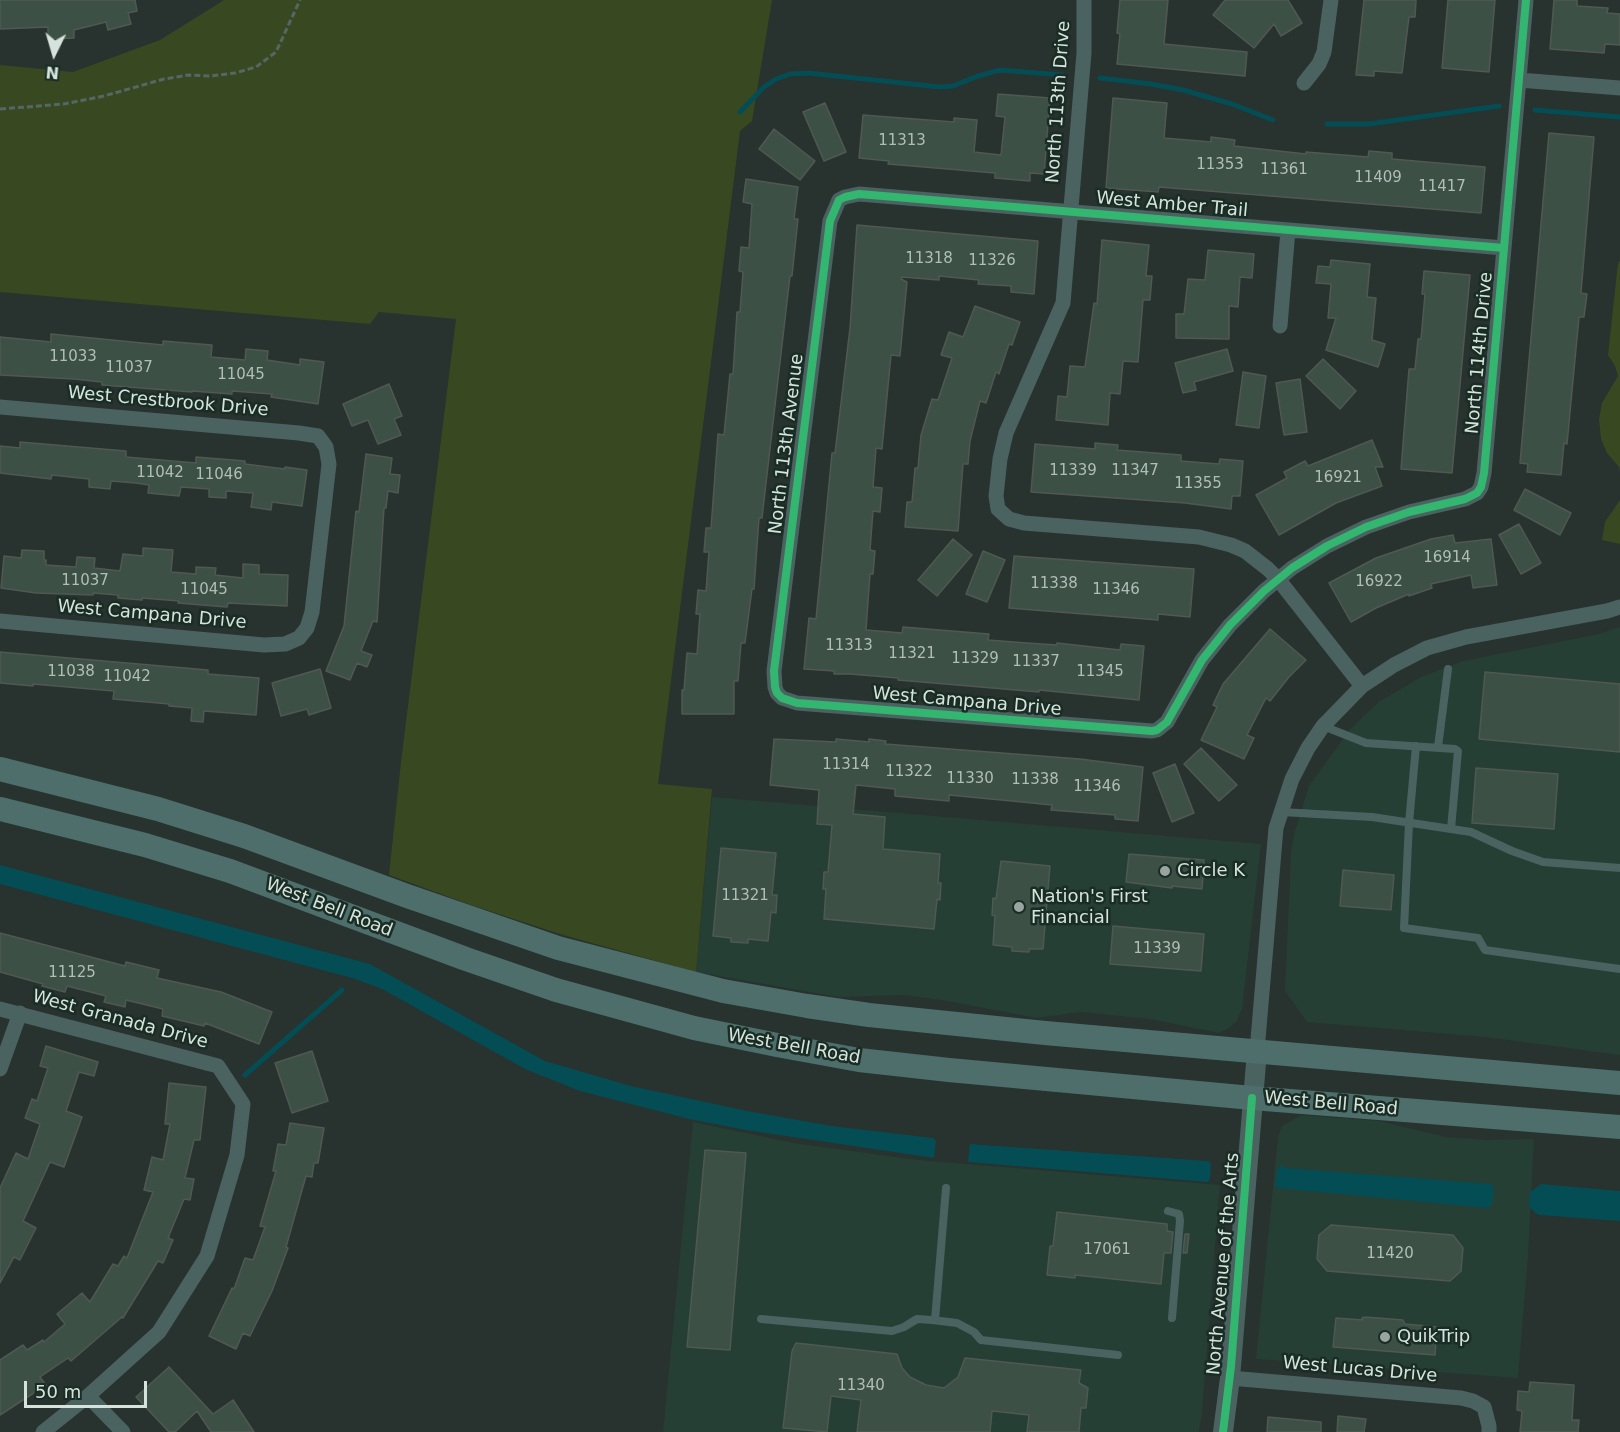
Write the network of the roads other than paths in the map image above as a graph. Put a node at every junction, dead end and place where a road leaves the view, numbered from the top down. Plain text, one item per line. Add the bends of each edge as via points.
1 (1084, 0) edge
2 (1331, 0) edge
3 (1526, 0) edge
4 (1519, 80) junction
5 (1304, 83) dead end
6 (1620, 88) edge
7 (838, 200) joint
8 (1071, 212) junction
9 (1288, 230) junction
10 (1504, 248) junction
11 (1280, 326) dead end
12 (0, 407) edge
13 (1278, 579) junction
14 (1620, 607) edge
15 (0, 621) edge
16 (299, 638) joint
17 (1448, 669) dead end
18 (1362, 687) junction
19 (777, 693) joint
20 (1323, 726) junction
21 (1416, 746) junction
22 (1438, 747) junction
23 (0, 769) edge
24 (0, 808) edge
25 (1280, 812) junction
26 (1409, 823) junction
27 (1451, 829) junction
28 (1620, 868) edge
29 (1620, 969) edge
30 (0, 1009) edge
31 (20, 1013) junction
32 (1257, 1051) junction
33 (0, 1069) edge
34 (1620, 1083) edge
35 (1252, 1098) junction
36 (1620, 1127) edge
37 (946, 1188) dead end
38 (1168, 1211) dead end
39 (761, 1318) dead end
40 (1172, 1318) dead end
41 (935, 1320) junction
42 (1118, 1355) dead end
43 (1230, 1378) junction
44 (88, 1396) junction
45 (43, 1432) edge
46 (123, 1432) edge
47 (1223, 1432) edge
48 (1489, 1432) edge

1 - 8 street, North 113th Drive via 1082,85
2 - 5 street via 1324,52
3 - 4 street, North 114th Drive
4 - 6 street
4 - 10 street, North 114th Drive
7 - 8 street, West Amber Trail via 859,194
7 - 19 street, North 113th Avenue via 828,233 774,671
8 - 9 street, West Amber Trail
8 - 13 street, North 113th Drive via 1063,303 1002,446 998,509 1009,519 1024,523 1214,540 1245,551
9 - 10 street, West Amber Trail
9 - 11 street
10 - 13 street, North 114th Drive via 1484,473 1477,493 1465,500 1409,512 1365,527
12 - 16 street, West Crestbrook Drive via 318,436 326,447 329,478 312,612
13 - 18 street
13 - 19 street, West Campana Drive via 1217,640 1167,722 1158,730 1139,732 797,703
14 - 18 street via 1427,648
15 - 16 street, West Campana Drive via 264,645 285,644
17 - 22 lane
18 - 20 street
20 - 21 lane via 1366,743
20 - 25 street via 1300,762
21 - 22 lane
21 - 26 lane
22 - 27 lane via 1458,751
23 - 32 main road, West Bell Road via 158,809 558,948 723,991 843,1012
24 - 35 main road, West Bell Road via 230,871 556,990 694,1028 859,1060
25 - 26 lane
25 - 32 street via 1273,846
26 - 27 lane
26 - 29 lane via 1404,928 1478,938 1485,950
27 - 28 lane via 1471,832 1543,862
30 - 31 street, West Granada Drive
31 - 33 street
31 - 44 street, West Granada Drive via 218,1066 243,1104 237,1155 207,1256 159,1332
32 - 34 main road, West Bell Road
32 - 35 street, North Avenue of the Arts
35 - 36 main road, West Bell Road
35 - 43 street, North Avenue of the Arts
37 - 41 lane
38 - 40 lane via 1179,1214 1180,1221
39 - 41 lane via 892,1331 917,1319
41 - 42 lane via 957,1323 981,1340
43 - 47 street, North Avenue of the Arts
43 - 48 street, West Lucas Drive via 1461,1398 1484,1407
44 - 45 street, West Granada Drive
44 - 46 street

